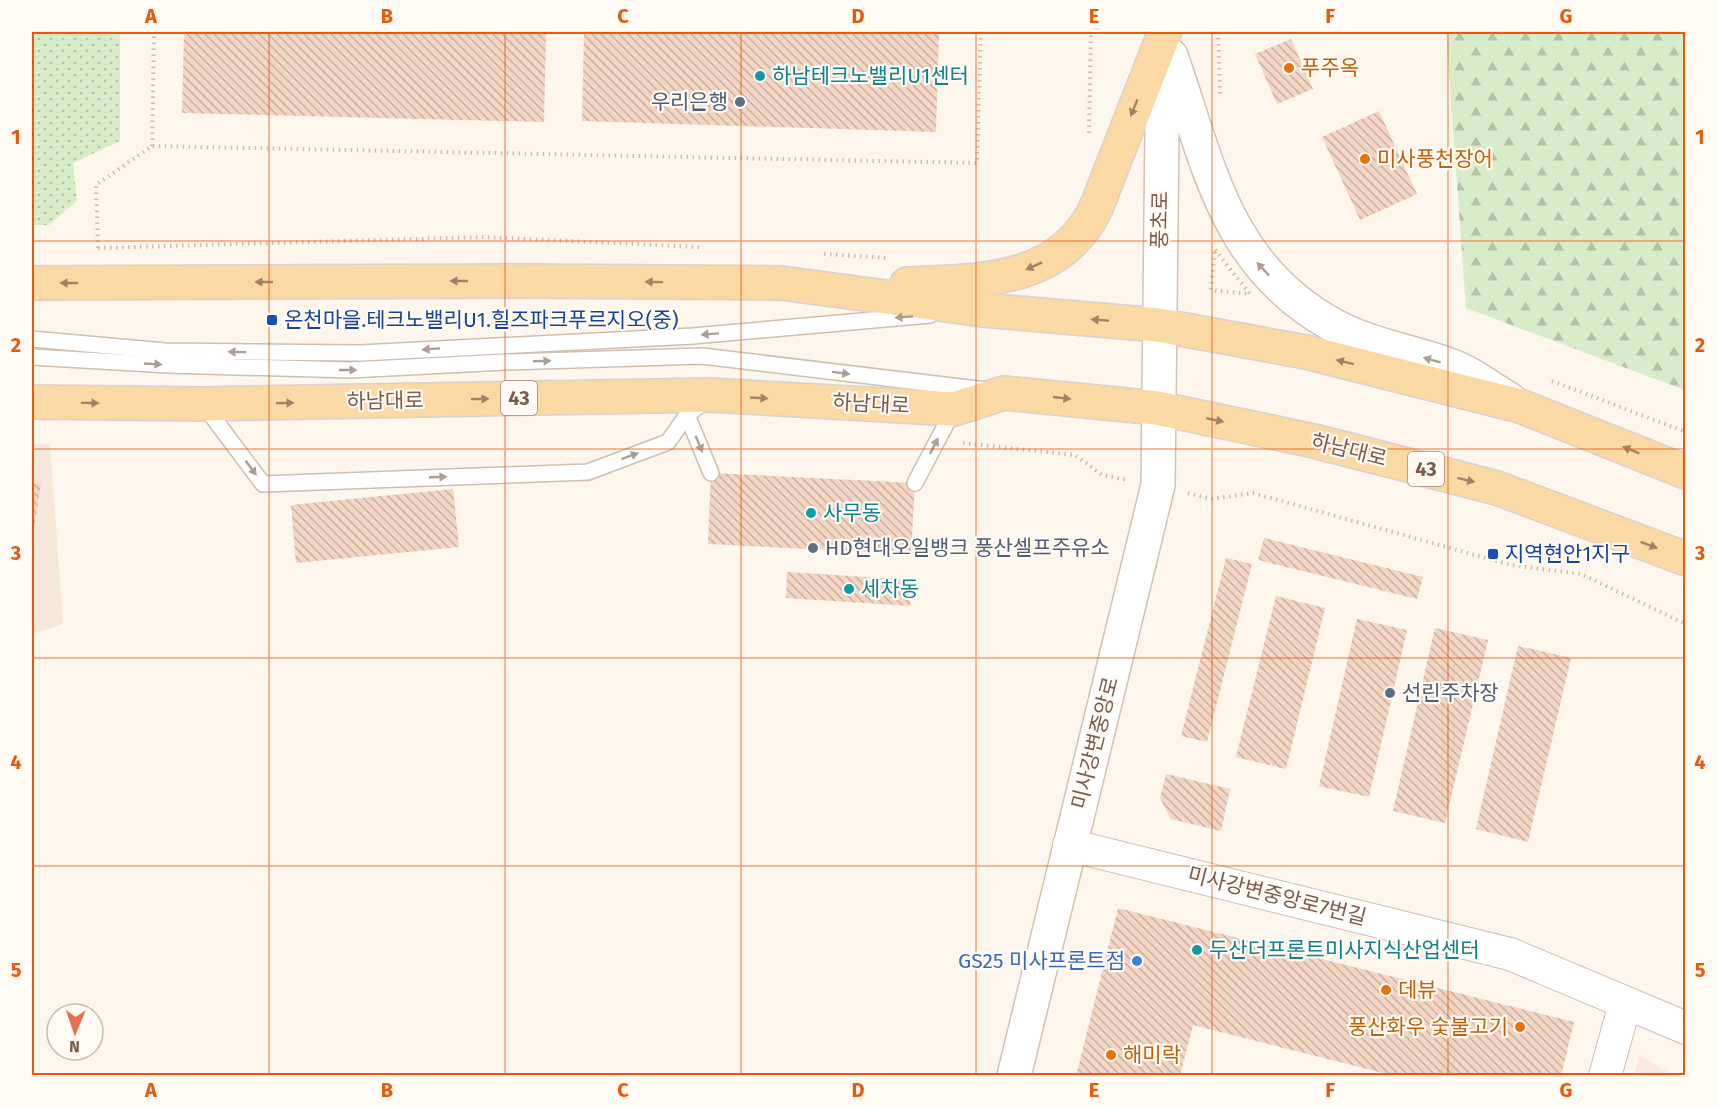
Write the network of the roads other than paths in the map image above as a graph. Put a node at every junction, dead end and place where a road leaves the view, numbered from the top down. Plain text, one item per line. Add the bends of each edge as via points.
1 (1164, 33) edge
2 (32, 283) edge
3 (781, 284) junction
4 (983, 310) junction
5 (1158, 325) junction
6 (32, 339) edge
7 (32, 357) edge
8 (1004, 393) junction
9 (32, 402) edge
10 (204, 404) junction
11 (699, 405) junction
12 (1520, 406) junction
13 (1158, 408) junction
14 (954, 409) junction
15 (1686, 472) edge
16 (711, 473) dead end
17 (915, 483) dead end
18 (1686, 559) edge
19 (1069, 845) junction
20 (1625, 1004) junction
21 (1686, 1028) edge
22 (1014, 1076) edge
23 (1605, 1076) edge

1 -> 3 main road via 1088,226 1064,250 1010,276 984,281
1 - 5 street, 풍초로
12 -> 1 street via 1452,366 1334,326 1300,304 1262,269 1222,206
3 -> 2 main road
3 - 4 main road
5 -> 4 main road
4 -> 6 lane via 693,336 361,353 165,351
12 -> 5 main road via 1306,352
5 - 13 street, 풍초로
7 -> 8 lane via 350,370 702,356
8 -> 13 main road, 하남대로 / 43
8 - 14 main road, 하남대로 / 43
9 -> 10 main road, 하남대로 / 43
10 -> 11 main road, 하남대로 / 43
10 -> 11 lane via 263,484 588,472 668,442
11 -> 14 main road, 하남대로 / 43
11 -> 16 lane
15 -> 12 main road
13 -> 18 main road, 하남대로 / 43 via 1314,441 1497,488
13 - 19 street, 미사강변중앙로 via 1158,485
17 -> 14 lane
19 - 20 street, 미사강변중앙로7번길 via 1510,954
19 - 22 street, 미사강변중앙로
20 - 21 street, 미사강변중앙로7번길
20 - 23 street

